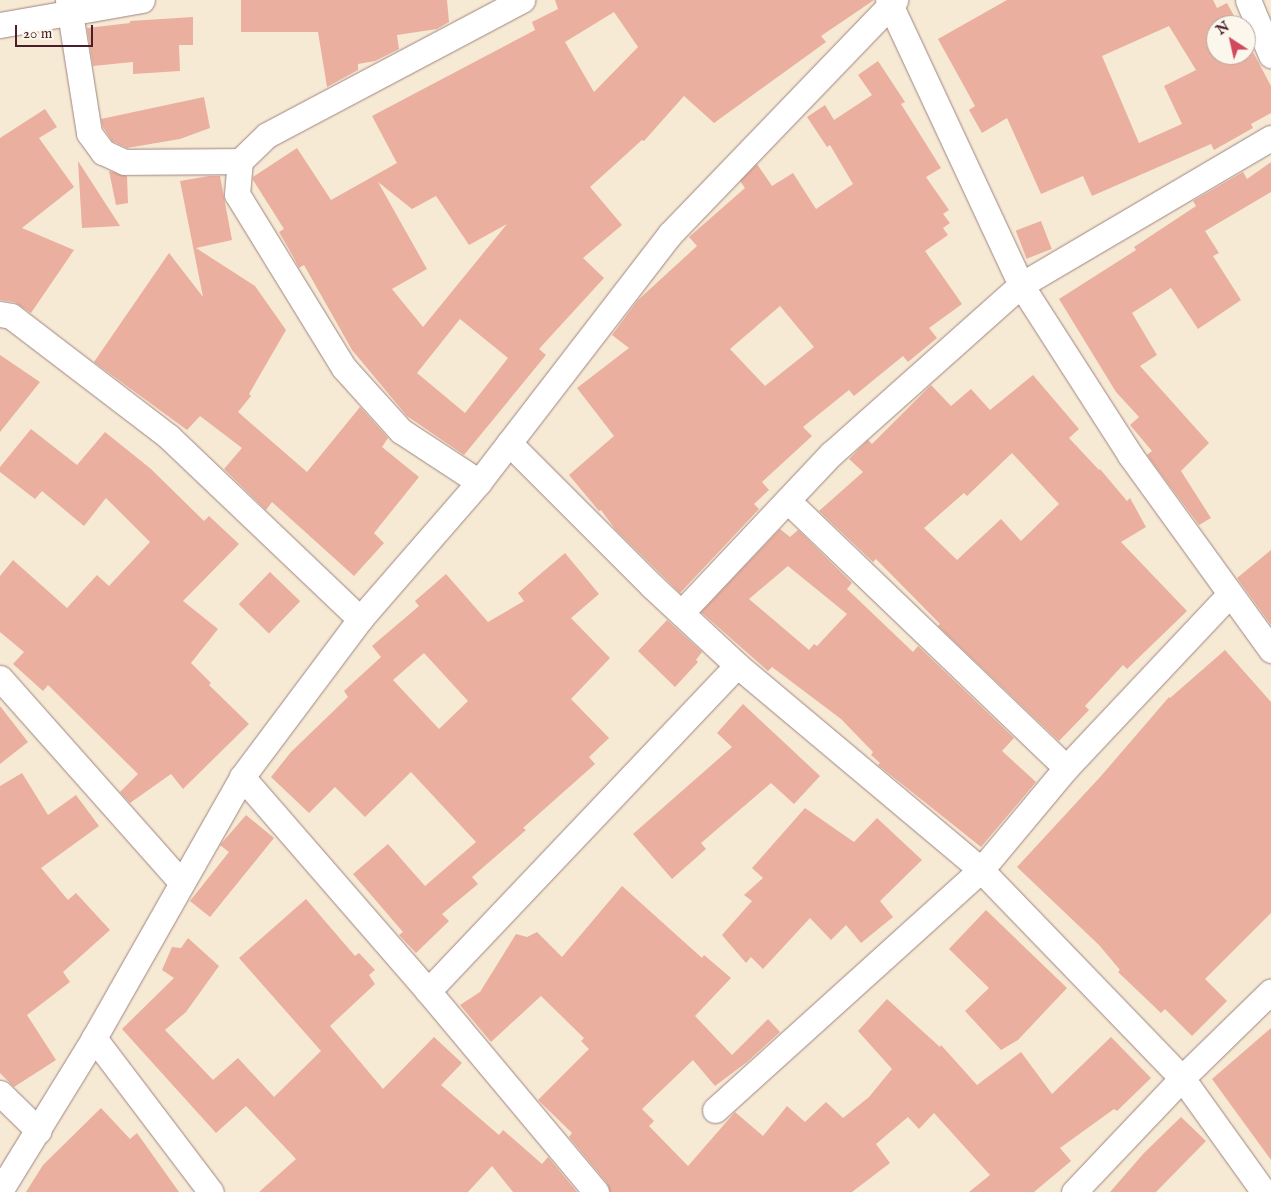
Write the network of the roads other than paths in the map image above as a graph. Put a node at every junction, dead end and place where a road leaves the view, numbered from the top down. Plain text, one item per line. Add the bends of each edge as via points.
1 (142, 0) edge
2 (522, 0) edge
3 (1248, 0) edge
4 (891, 1) edge
5 (69, 6) edge
6 (0, 25) edge
7 (1271, 55) edge
8 (1271, 138) edge
9 (240, 161) junction
10 (1021, 285) junction
11 (0, 314) edge
12 (509, 442) junction
13 (479, 482) junction
14 (788, 501) junction
15 (1229, 594) junction
16 (681, 612) junction
17 (360, 619) junction
18 (1271, 650) edge
19 (738, 665) junction
20 (0, 678) edge
21 (1066, 768) junction
22 (242, 777) junction
23 (981, 870) junction
24 (181, 882) junction
25 (428, 991) junction
26 (1271, 991) edge
27 (94, 1038) junction
28 (1182, 1078) junction
29 (0, 1093) edge
30 (716, 1110) dead end
31 (39, 1131) junction
32 (0, 1191) edge
33 (211, 1192) edge
34 (596, 1192) edge
35 (1074, 1192) edge
36 (1264, 1192) edge

1 - 5 street
2 - 9 street via 267,135
3 - 7 street
4 - 10 street
4 - 12 street via 670,234
5 - 6 street
5 - 9 street via 89,133 103,152 124,162
8 - 10 street
9 - 13 street via 237,194 344,368 401,431
10 - 14 street via 831,454
10 - 15 street via 1130,455
11 - 17 street via 11,316 169,437
12 - 13 street
12 - 16 street
13 - 17 street
14 - 16 street
14 - 21 street
15 - 18 street
15 - 21 street
16 - 19 street
17 - 22 street
19 - 23 street
19 - 25 street
20 - 24 street
21 - 23 street
22 - 24 street
22 - 25 street
23 - 28 street
23 - 30 street
24 - 27 street
25 - 34 street
26 - 28 street
27 - 31 street
27 - 33 street
28 - 35 street
28 - 36 street
29 - 31 street
31 - 32 street

